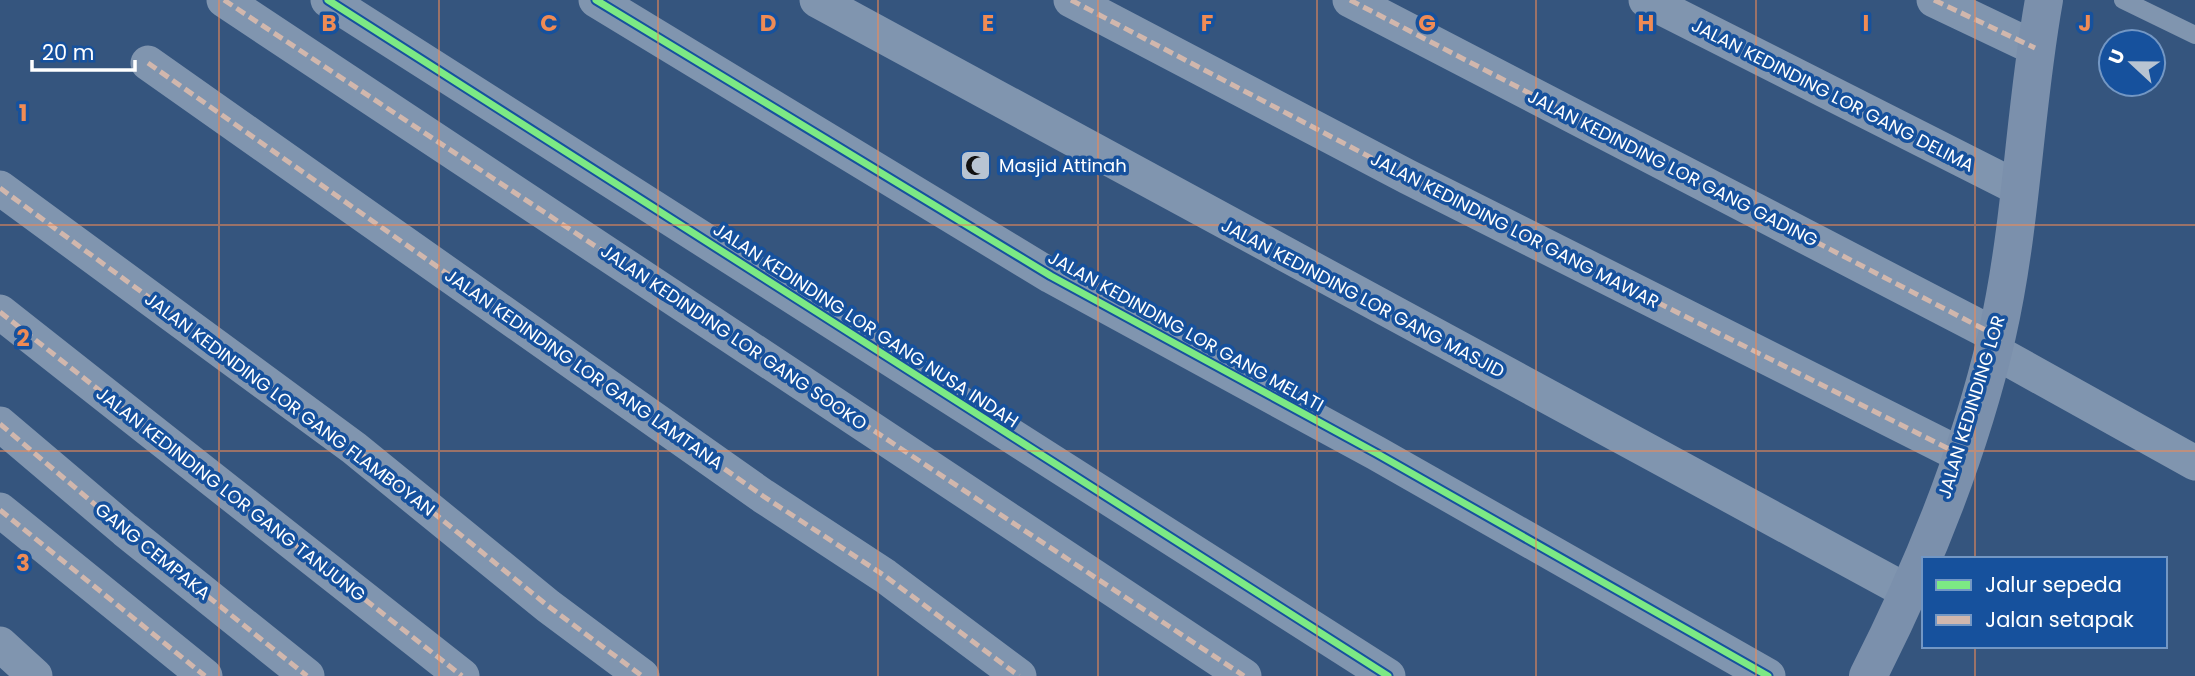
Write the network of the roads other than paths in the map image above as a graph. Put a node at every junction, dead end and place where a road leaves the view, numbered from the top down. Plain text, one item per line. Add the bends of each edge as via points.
1 (224, 0) edge
2 (328, 0) edge
3 (596, 0) edge
4 (817, 0) edge
5 (1071, 0) edge
6 (1350, 0) edge
7 (1646, 0) edge
8 (1934, 0) edge
9 (2044, 0) edge
10 (2123, 0) edge
11 (2195, 35) edge
12 (2035, 48) junction
13 (148, 63) dead end
14 (0, 188) edge
15 (2020, 189) junction
16 (0, 312) edge
17 (1994, 343) junction
18 (0, 424) edge
19 (1961, 456) junction
20 (2195, 463) edge
21 (0, 510) edge
22 (1923, 557) edge
23 (1922, 561) edge
24 (1910, 593) junction
25 (0, 644) edge
26 (35, 676) edge
27 (205, 676) edge
28 (307, 676) edge
29 (463, 676) edge
30 (642, 676) edge
31 (1019, 676) edge
32 (1244, 676) edge
33 (1388, 676) edge
34 (1768, 676) edge
35 (1868, 676) edge

1 - 32 street, JALAN KEDINDING LOR GANG SOOKO
2 - 33 street, JALAN KEDINDING LOR GANG NUSA INDAH
3 - 34 street, JALAN KEDINDING LOR GANG MELATI via 1051,276 1388,459
4 - 24 street, JALAN KEDINDING LOR GANG MASJID
5 - 19 street, JALAN KEDINDING LOR GANG MAWAR via 1408,177
6 - 17 street, JALAN KEDINDING LOR GANG GADING
7 - 15 street, JALAN KEDINDING LOR GANG DELIMA
8 - 12 street
9 - 12 main road, JALAN KEDINDING LOR
10 - 11 lane
12 - 15 main road, JALAN KEDINDING LOR
13 - 31 street, JALAN KEDINDING LOR GANG LAMTANA via 763,496 885,576
14 - 30 street, JALAN KEDINDING LOR GANG FLAMBOYAN via 354,448
15 - 17 main road, JALAN KEDINDING LOR
16 - 29 street, JALAN KEDINDING LOR GANG TANJUNG
17 - 19 main road, JALAN KEDINDING LOR
17 - 20 street, JALAN KEDINDING LOR GANG GADING
18 - 28 street, GANG CEMPAKA
19 - 22 main road, JALAN KEDINDING LOR
21 - 27 street
23 - 24 main road, JALAN KEDINDING LOR
24 - 35 main road, JALAN KEDINDING LOR
25 - 26 street

